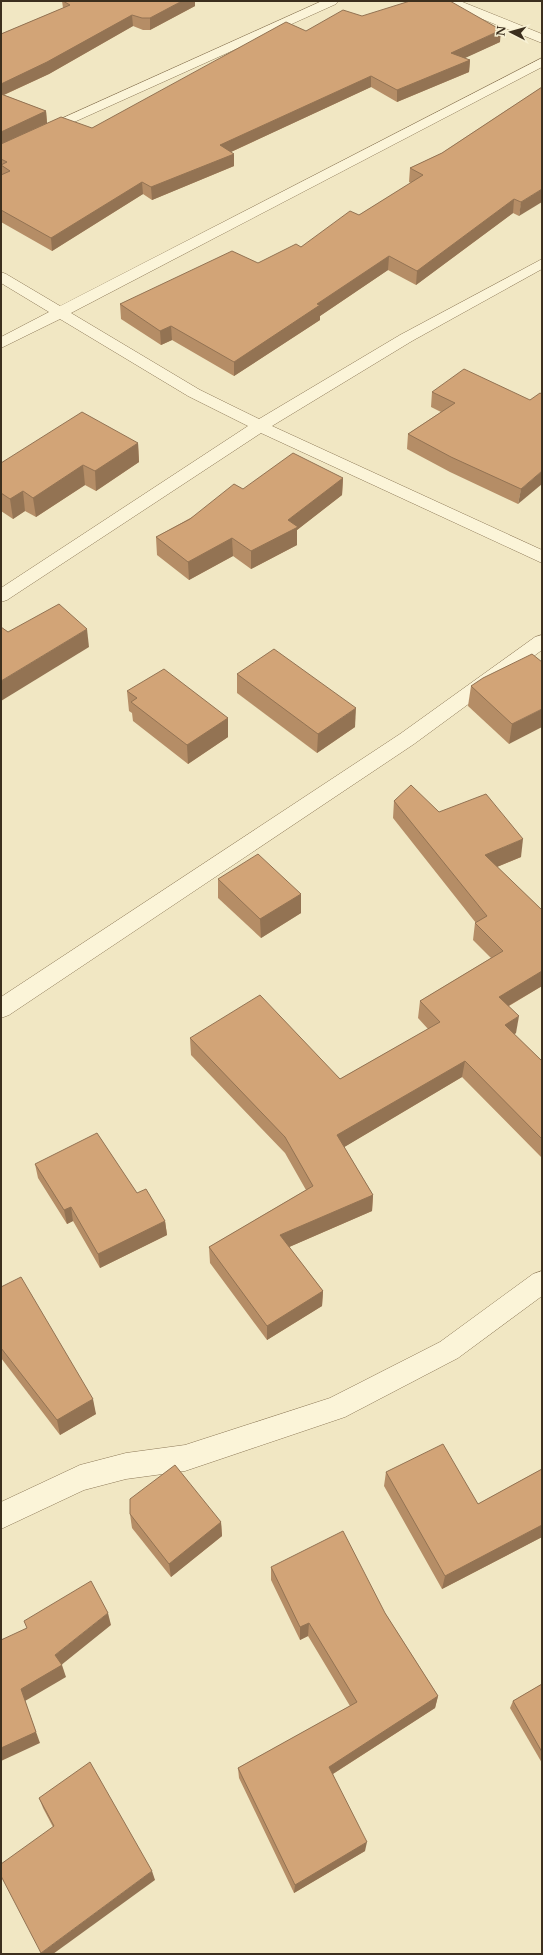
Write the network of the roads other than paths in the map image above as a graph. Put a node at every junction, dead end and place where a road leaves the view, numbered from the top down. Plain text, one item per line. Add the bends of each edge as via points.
1 (332, 1) edge
2 (449, 1) edge
3 (542, 39) edge
4 (542, 62) edge
5 (1, 151) edge
6 (542, 263) edge
7 (1, 277) edge
8 (61, 312) junction
9 (1, 344) edge
10 (260, 426) junction
11 (542, 557) edge
12 (1, 596) edge
13 (542, 641) edge
14 (1, 1009) edge
15 (542, 1282) edge
16 (1, 1516) edge

1 - 5 street
2 - 3 street
4 - 8 street
6 - 10 street via 406,338
7 - 8 street
8 - 9 street
8 - 10 street via 194,393
10 - 11 street
10 - 12 street
13 - 14 street via 407,739
15 - 16 street via 449,1350 336,1408 185,1458 126,1466 80,1478

